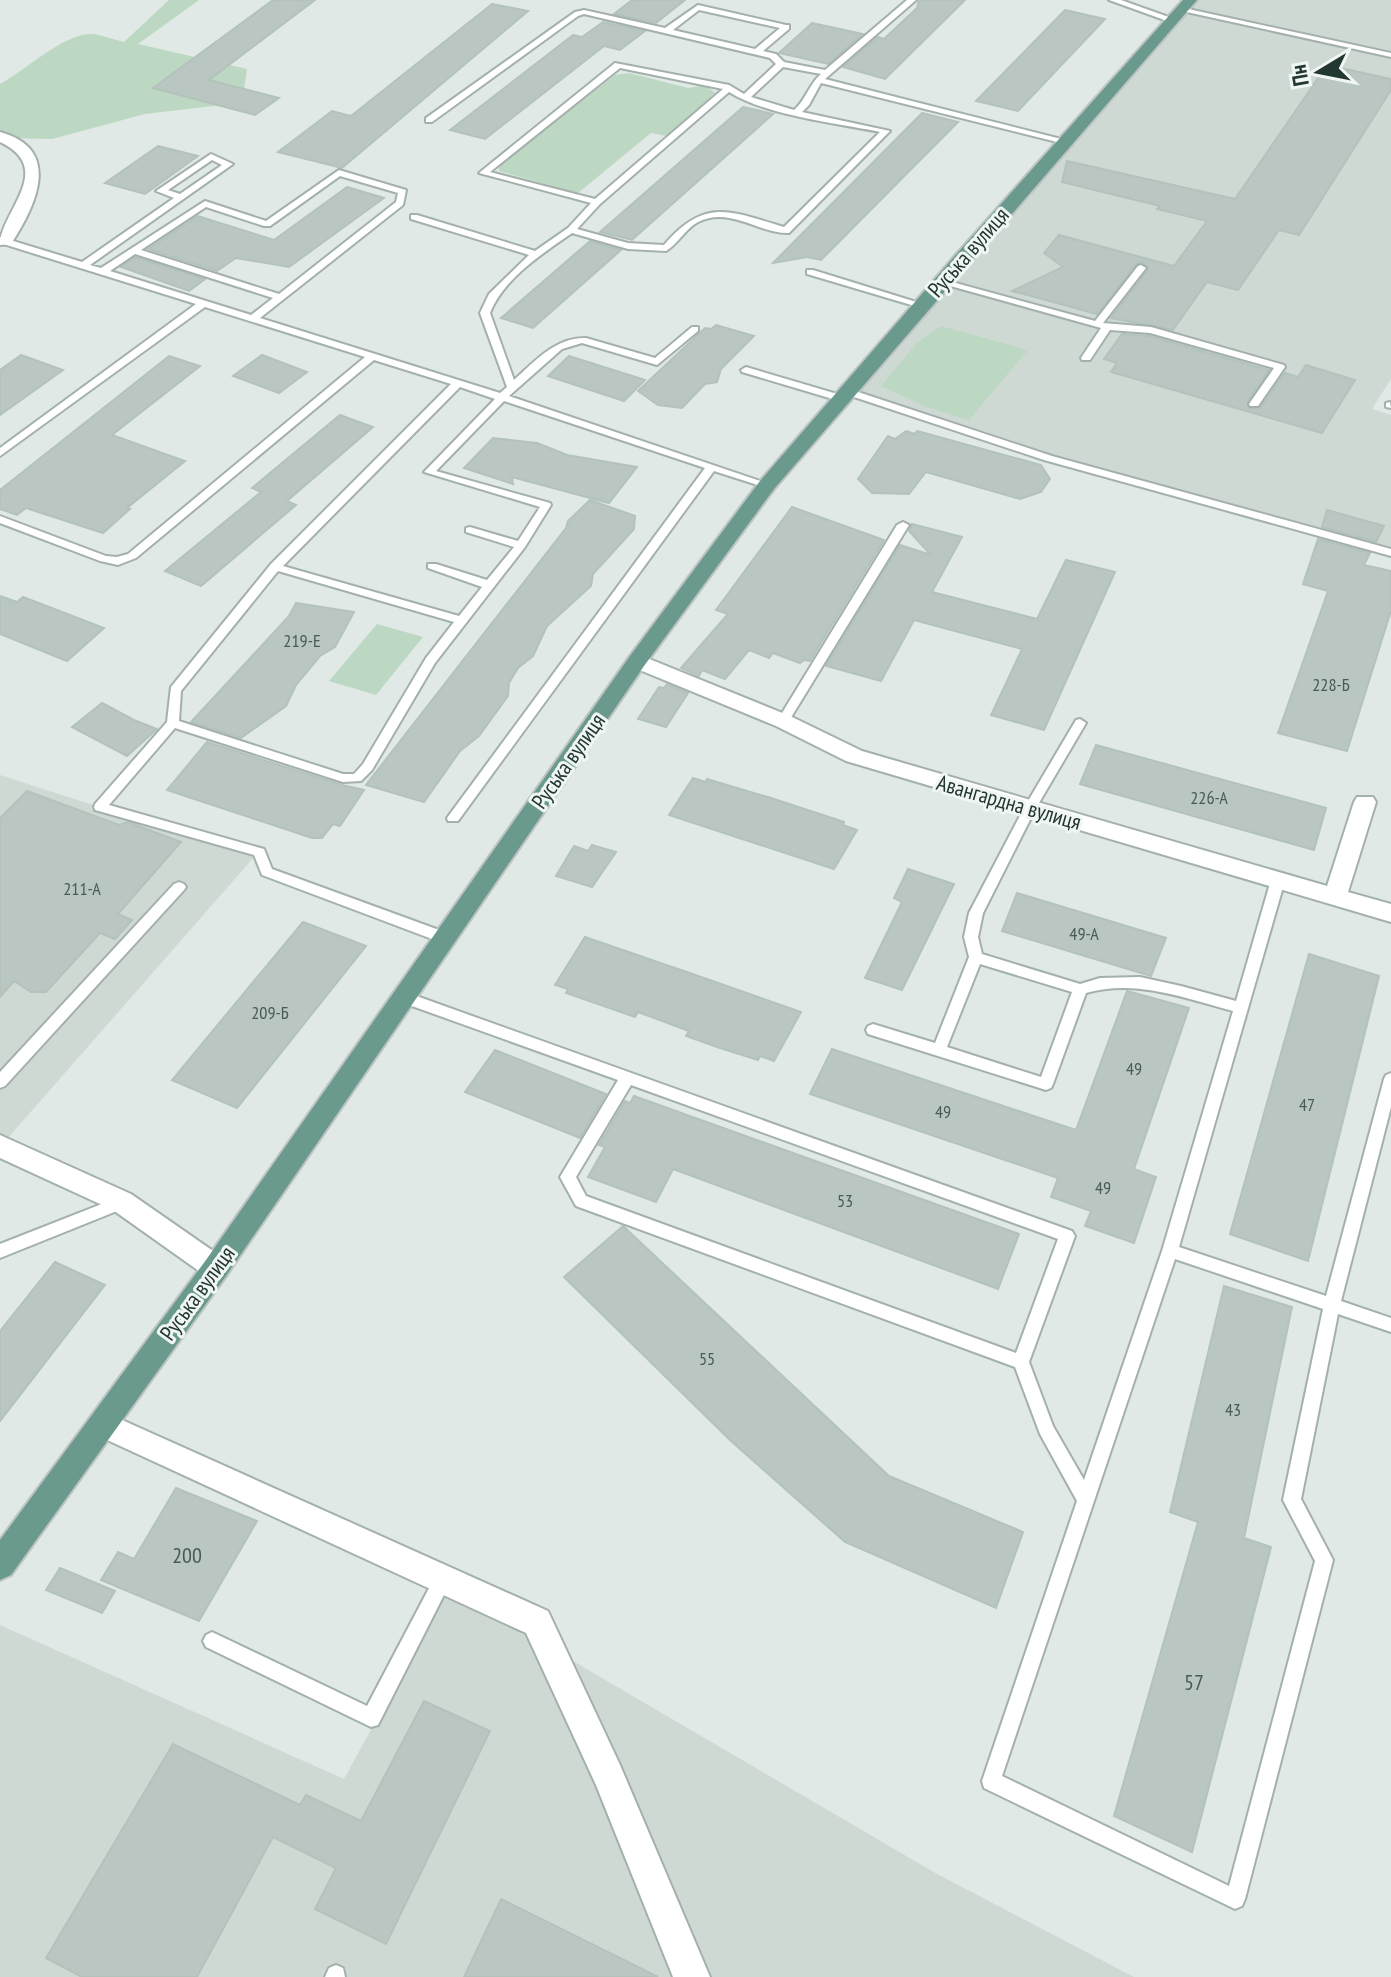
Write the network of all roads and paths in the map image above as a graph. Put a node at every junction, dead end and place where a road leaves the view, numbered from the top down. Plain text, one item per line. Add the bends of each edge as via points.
1 (912, 0) edge
2 (1113, 0) edge
3 (1182, 10) edge
4 (667, 31) junction
5 (757, 52) junction
6 (1391, 55) edge
7 (781, 64) junction
8 (823, 76) junction
9 (729, 88) junction
10 (745, 98) junction
11 (796, 113) junction
12 (429, 120) dead end
13 (0, 136) edge
14 (1066, 143) junction
15 (181, 197) junction
16 (597, 202) junction
17 (414, 217) dead end
18 (571, 230) junction
19 (2, 241) edge
20 (134, 251) junction
21 (536, 254) junction
22 (84, 265) junction
23 (1141, 268) dead end
24 (102, 272) junction
25 (810, 272) dead end
26 (941, 282) junction
27 (279, 297) junction
28 (202, 305) junction
29 (921, 305) junction
30 (254, 318) junction
31 (1102, 325) junction
32 (695, 329) dead end
33 (373, 356) junction
34 (1086, 358) dead end
35 (746, 370) dead end
36 (458, 383) junction
37 (512, 387) junction
38 (843, 394) junction
39 (502, 398) junction
40 (1254, 404) dead end
41 (0, 453) edge
42 (711, 467) junction
43 (767, 485) junction
44 (0, 519) edge
45 (903, 525) dead end
46 (470, 530) dead end
47 (521, 545) junction
48 (1391, 553) edge
49 (432, 566) dead end
50 (275, 567) junction
51 (489, 585) junction
52 (460, 620) junction
53 (637, 661) junction
54 (783, 721) junction
55 (173, 723) junction
56 (1080, 723) dead end
57 (1365, 802) dead end
58 (1030, 808) junction
59 (453, 818) dead end
60 (1278, 880) junction
61 (179, 887) dead end
62 (1336, 895) junction
63 (1391, 913) edge
64 (445, 938) junction
65 (976, 957) junction
66 (1080, 989) junction
67 (403, 997) junction
68 (1241, 1008) junction
69 (873, 1030) dead end
70 (939, 1050) junction
71 (627, 1078) junction
72 (1391, 1079) edge
73 (0, 1082) edge
74 (0, 1146) edge
75 (122, 1202) junction
76 (0, 1251) edge
77 (1170, 1251) junction
78 (216, 1268) junction
79 (1332, 1304) junction
80 (1391, 1325) edge
81 (1021, 1362) junction
82 (102, 1424) junction
83 (1085, 1498) junction
84 (0, 1565) edge
85 (443, 1579) junction
86 (212, 1641) dead end
87 (690, 1976) edge

1 - 8 lane
2 - 3 lane
3 - 6 lane
3 - 14 main road, Руська вулиця
4 - 5 lane
4 - 5 lane via 698,7 786,27
4 - 12 lane via 575,14
5 - 7 lane
7 - 8 lane
7 - 10 lane
8 - 11 lane
8 - 14 lane
9 - 10 lane
9 - 16 lane
9 - 16 lane via 618,65 483,173
10 - 11 lane
11 - 18 lane via 886,131 786,231 712,213 700,216 666,248 628,246
13 - 19 street via 27,151 33,162 25,211
14 - 26 main road, Руська вулиця
15 - 15 lane via 193,189 229,164 211,157 161,191
15 - 22 lane
16 - 18 lane
17 - 21 lane
18 - 21 lane
19 - 22 lane
20 - 24 lane
20 - 27 lane
20 - 27 lane via 205,204 267,224 339,173 403,192 400,203
21 - 37 lane via 492,296 485,313
22 - 24 lane
23 - 31 lane
24 - 28 lane
25 - 29 lane
26 - 29 main road, Руська вулиця
26 - 31 lane
27 - 30 lane
28 - 30 lane
28 - 41 lane
29 - 38 main road, Руська вулиця
30 - 33 lane
31 - 34 lane
31 - 40 lane via 1151,330 1280,367
32 - 37 lane via 657,362 582,340 558,347
33 - 36 lane
33 - 44 lane via 132,556 104,559
35 - 38 lane
36 - 39 lane
36 - 50 lane
37 - 39 lane
38 - 43 main road, Руська вулиця
38 - 48 lane via 1048,458
39 - 42 lane
39 - 47 lane via 429,472 546,505
42 - 43 lane
42 - 59 lane
43 - 53 main road, Руська вулиця
45 - 54 lane
46 - 47 lane
47 - 51 lane
49 - 51 lane
50 - 52 lane
50 - 55 lane via 175,690
51 - 52 lane
52 - 55 lane via 357,778 343,778
53 - 54 street, Авангардна вулиця
53 - 64 main road, Руська вулиця
54 - 58 street, Авангардна вулиця via 854,756
55 - 64 lane via 100,807 259,852 267,872
56 - 58 lane
57 - 62 street
58 - 60 street, Авангардна вулиця
58 - 65 lane via 976,913 971,937
60 - 62 street, Авангардна вулиця
60 - 68 lane
61 - 73 lane
62 - 63 street, Авангардна вулиця
64 - 67 main road, Руська вулиця
65 - 66 lane
65 - 70 lane
66 - 68 lane via 1128,979
66 - 70 lane via 1046,1084
67 - 71 lane
67 - 78 main road, Руська вулиця
68 - 77 lane
69 - 70 lane
71 - 81 lane via 1067,1236
71 - 81 lane via 568,1177 581,1201
72 - 79 lane
74 - 75 street
75 - 76 lane
75 - 78 street
77 - 79 lane
77 - 83 lane
78 - 82 main road, Руська вулиця
79 - 80 lane
79 - 83 lane via 1292,1500 1324,1560 1235,1899 991,1781
81 - 83 lane via 1046,1429
82 - 84 main road, Руська вулиця
82 - 85 street
85 - 86 lane via 371,1718
85 - 87 street via 537,1622 609,1776

